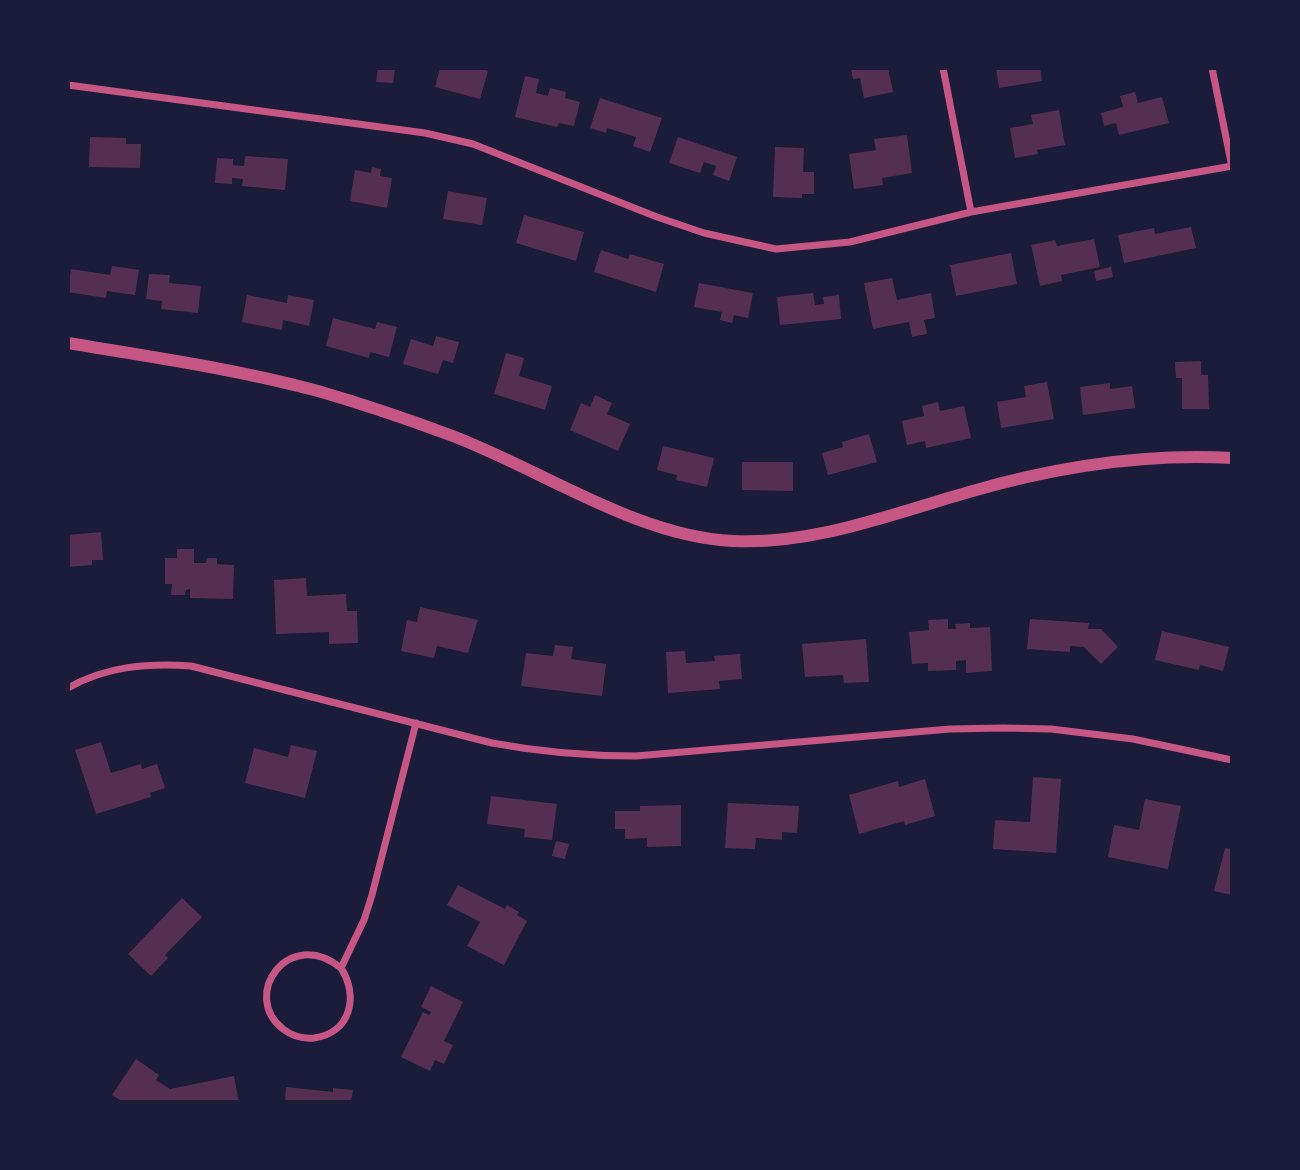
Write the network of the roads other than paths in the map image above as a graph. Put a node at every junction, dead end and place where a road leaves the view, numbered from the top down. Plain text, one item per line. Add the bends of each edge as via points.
1 (943, 68) edge
2 (1212, 68) edge
3 (68, 85) edge
4 (1232, 166) edge
5 (971, 212) junction
6 (68, 343) edge
7 (1232, 458) edge
8 (68, 688) edge
9 (415, 723) junction
10 (1232, 760) edge
11 (341, 968) junction

1 - 5 street
2 - 4 street
3 - 5 street via 425,133 473,144 657,217 776,249 850,242
4 - 5 street
6 - 7 street via 245,374 328,394 455,437 635,518 682,533 731,541 829,532 970,491 1088,464 1184,455
8 - 9 street via 117,669 191,666
9 - 10 street via 492,743 587,756 1003,728 1133,739
9 - 11 street via 372,895
11 - 11 street via 352,992 351,1006 337,1028 325,1035 298,1037 276,1023 267,996 277,969 302,954 330,959

